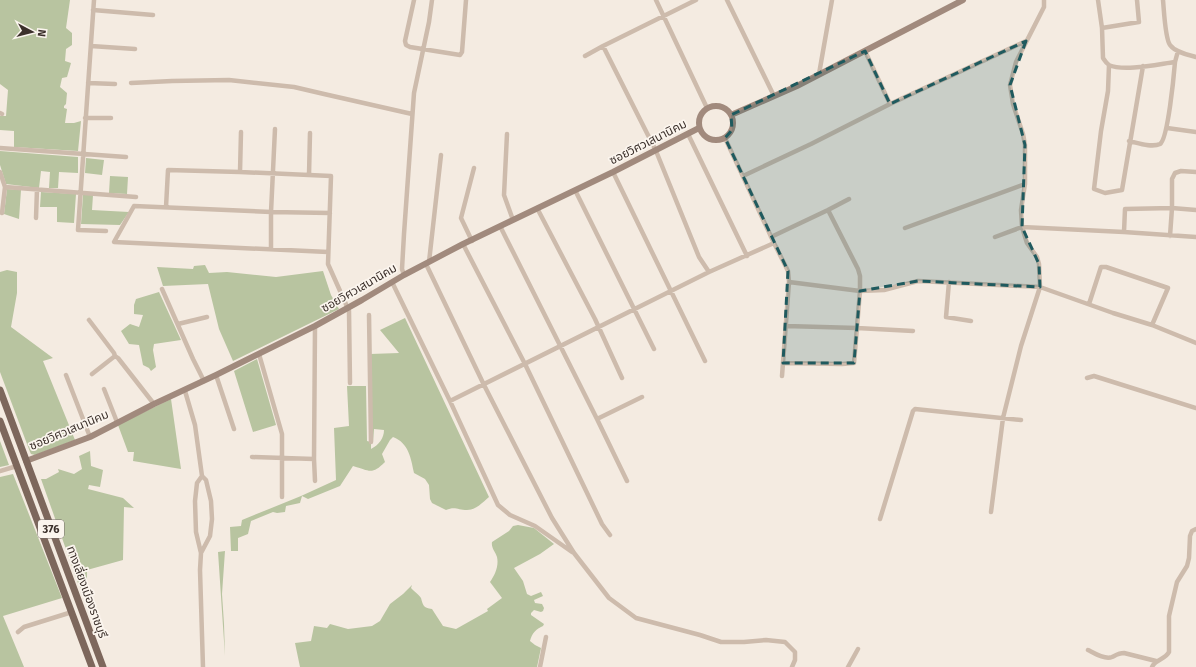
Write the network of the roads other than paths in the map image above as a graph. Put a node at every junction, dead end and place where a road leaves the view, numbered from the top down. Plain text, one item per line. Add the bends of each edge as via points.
1 (94, 0) edge
2 (414, 0) edge
3 (432, 0) edge
4 (466, 0) edge
5 (656, 0) edge
6 (696, 0) edge
7 (727, 0) edge
8 (832, 0) edge
9 (963, 0) edge
10 (1044, 0) edge
11 (1098, 0) edge
12 (1137, 0) edge
13 (1163, 0) edge
14 (93, 10) junction
15 (153, 15) dead end
16 (663, 16) junction
17 (1102, 28) junction
18 (1026, 41) junction
19 (91, 46) junction
20 (603, 46) junction
21 (135, 49) dead end
22 (423, 49) junction
23 (865, 50) junction
24 (1178, 51) junction
25 (585, 56) dead end
26 (1196, 57) edge
27 (1175, 62) junction
28 (1109, 65) junction
29 (1143, 66) junction
30 (820, 74) junction
31 (88, 83) junction
32 (131, 83) dead end
33 (115, 84) dead end
34 (774, 96) junction
35 (890, 104) junction
36 (707, 108) junction
37 (412, 114) junction
38 (731, 115) junction
39 (85, 118) junction
40 (112, 118) dead end
41 (699, 128) junction
42 (1167, 128) junction
43 (275, 129) dead end
44 (241, 132) dead end
45 (1196, 132) edge
46 (310, 133) dead end
47 (507, 134) dead end
48 (688, 134) junction
49 (725, 138) junction
50 (1129, 141) junction
51 (0, 148) edge
52 (656, 151) junction
53 (83, 155) junction
54 (441, 155) dead end
55 (126, 157) dead end
56 (474, 168) dead end
57 (0, 172) edge
58 (240, 172) junction
59 (613, 172) junction
60 (1196, 172) edge
61 (273, 173) junction
62 (309, 175) junction
63 (743, 176) junction
64 (1024, 184) junction
65 (5, 187) junction
66 (37, 189) junction
67 (575, 190) junction
68 (80, 192) junction
69 (136, 197) dead end
70 (849, 199) dead end
71 (166, 207) junction
72 (537, 208) junction
73 (1172, 208) junction
74 (828, 210) junction
75 (1196, 210) edge
76 (270, 212) junction
77 (2, 213) dead end
78 (330, 213) junction
79 (36, 218) dead end
80 (513, 220) junction
81 (500, 226) junction
82 (1022, 227) junction
83 (905, 228) dead end
84 (106, 231) dead end
85 (1124, 232) junction
86 (1170, 236) junction
87 (771, 237) junction
88 (995, 237) dead end
89 (1196, 237) edge
90 (472, 241) junction
91 (774, 243) junction
92 (463, 244) junction
93 (271, 249) junction
94 (328, 252) junction
95 (747, 256) junction
96 (427, 263) junction
97 (709, 272) junction
98 (404, 275) junction
99 (392, 282) junction
100 (789, 282) junction
101 (949, 282) junction
102 (1040, 287) junction
103 (162, 289) dead end
104 (671, 291) junction
105 (860, 291) junction
106 (1089, 304) junction
107 (347, 308) junction
108 (635, 310) junction
109 (369, 315) dead end
110 (207, 317) dead end
111 (89, 320) dead end
112 (971, 321) dead end
113 (178, 324) junction
114 (1152, 324) junction
115 (315, 326) junction
116 (786, 326) junction
117 (599, 327) junction
118 (857, 328) junction
119 (913, 331) dead end
120 (1196, 343) edge
121 (561, 346) junction
122 (654, 349) dead end
123 (259, 354) junction
124 (115, 356) junction
125 (706, 362) dead end
126 (783, 363) junction
127 (525, 364) junction
128 (92, 374) dead end
129 (66, 375) dead end
130 (216, 375) junction
131 (782, 376) dead end
132 (622, 378) dead end
133 (1087, 378) dead end
134 (204, 381) junction
135 (350, 383) dead end
136 (484, 384) junction
137 (104, 389) dead end
138 (0, 390) edge
139 (185, 390) junction
140 (642, 397) dead end
141 (450, 401) junction
142 (154, 404) junction
143 (1196, 408) edge
144 (1003, 418) junction
145 (598, 419) junction
146 (1021, 420) dead end
147 (0, 421) edge
148 (117, 422) junction
149 (234, 429) dead end
150 (90, 436) junction
151 (371, 442) dead end
152 (252, 457) dead end
153 (282, 458) junction
154 (314, 459) junction
155 (26, 460) junction
156 (17, 466) junction
157 (0, 471) edge
158 (202, 476) junction
159 (627, 481) dead end
160 (315, 482) dead end
161 (282, 497) dead end
162 (991, 512) dead end
163 (880, 519) dead end
164 (1196, 529) edge
165 (610, 535) dead end
166 (201, 552) junction
167 (574, 553) junction
168 (72, 612) junction
169 (18, 632) dead end
170 (546, 637) dead end
171 (858, 649) dead end
172 (1088, 650) dead end
173 (1156, 661) junction
174 (92, 667) edge
175 (103, 667) edge
176 (203, 667) edge
177 (540, 667) edge
178 (792, 667) edge
179 (848, 667) edge
180 (1152, 667) edge

1 - 14 street
2 - 22 street via 405,43 410,47
3 - 22 street
4 - 22 street via 460,55
5 - 16 street
6 - 16 street
7 - 34 street
8 - 30 street
9 - 23 street
10 - 18 street via 1044,6
11 - 17 street
12 - 17 street via 1139,22
13 - 24 street via 1170,45
14 - 15 street
14 - 19 street
16 - 20 street
16 - 36 street
17 - 28 street via 1103,58
18 - 35 street
18 - 64 street via 1016,62 1010,85 1025,145
19 - 21 street
19 - 31 street
20 - 25 street
20 - 52 street
22 - 37 street
23 - 30 street
23 - 35 street
24 - 26 street
24 - 27 street
27 - 29 street
27 - 42 street
28 - 29 street
28 - 50 street via 1108,91 1094,190 1105,193 1122,190
29 - 50 street
30 - 34 street
31 - 33 street
31 - 39 street
32 - 37 street via 229,80 294,87
34 - 38 street
35 - 63 street
36 - 38 street via 718,105 728,110
36 - 41 street via 702,112 698,122
37 - 98 street via 402,269
38 - 49 street via 732,130
39 - 40 street
39 - 53 street
41 - 48 street, ซอยวิศวเสนานิคม
41 - 49 street via 710,139
42 - 45 street
42 - 50 street via 1164,140 1160,144
43 - 61 street
44 - 58 street
46 - 62 street
47 - 80 street via 504,195
48 - 52 street, ซอยวิศวเสนานิคม
48 - 95 street
49 - 63 street
51 - 53 street
52 - 59 street, ซอยวิศวเสนานิคม
52 - 97 street via 699,257
53 - 55 street
53 - 68 street
54 - 96 street
56 - 90 street via 461,218
57 - 65 street
58 - 61 street
58 - 71 street via 168,170
59 - 67 street, ซอยวิศวเสนานิคม
59 - 104 street
60 - 73 street via 1175,173 1172,179
61 - 62 street
61 - 76 street
62 - 78 street via 331,176
63 - 87 street
64 - 82 street
64 - 83 street
65 - 66 street
65 - 77 street
66 - 68 street
66 - 79 street
67 - 72 street, ซอยวิศวเสนานิคม
67 - 108 street
68 - 69 street
68 - 84 street via 78,230
70 - 74 street
71 - 76 street
71 - 93 street via 134,206 114,242
72 - 80 street, ซอยวิศวเสนานิคม
72 - 117 street
73 - 75 street
73 - 85 street via 1125,209
73 - 86 street
74 - 87 street
74 - 105 street via 858,269
76 - 78 street
76 - 93 street
78 - 94 street
80 - 81 street, ซอยวิศวเสนานิคม
81 - 90 street, ซอยวิศวเสนานิคม
81 - 121 street
82 - 85 street
82 - 88 street
82 - 102 street via 1027,243 1037,257
85 - 86 street
86 - 89 street
87 - 91 street
90 - 92 street, ซอยวิศวเสนานิคม
91 - 95 street
91 - 100 street via 788,271
92 - 96 street, ซอยวิศวเสนานิคม
92 - 127 street
93 - 94 street
94 - 107 street via 329,269
95 - 97 street
96 - 98 street, ซอยวิศวเสนานิคม
96 - 136 street
97 - 104 street
98 - 99 street, ซอยวิศวเสนานิคม
99 - 107 street, ซอยวิศวเสนานิคม
99 - 141 street
100 - 105 street
100 - 116 street
101 - 102 street
101 - 105 street via 918,281 884,290
101 - 112 street via 946,317
102 - 106 street
102 - 144 street via 1021,346
103 - 113 street
104 - 108 street
104 - 125 street
105 - 118 street
106 - 114 street
106 - 114 street via 1101,267 1106,266 1168,288
107 - 115 street, ซอยวิศวเสนานิคม
107 - 135 street via 350,315
108 - 117 street
108 - 122 street
109 - 151 street
110 - 113 street
111 - 124 street
113 - 134 street
114 - 120 street
115 - 123 street, ซอยวิศวเสนานิคม
115 - 154 street
116 - 118 street
116 - 126 street
117 - 121 street
117 - 132 street
118 - 119 street
118 - 126 street via 853,364
121 - 127 street
121 - 145 street
123 - 130 street, ซอยวิศวเสนานิคม
123 - 153 street via 282,434
124 - 128 street
124 - 142 street
126 - 131 street
127 - 136 street
127 - 165 street via 595,511
129 - 150 street
130 - 134 street, ซอยวิศวเสนานิคม
130 - 149 street
133 - 143 street via 1094,376
134 - 139 street, ซอยวิศวเสนานิคม
136 - 141 street
136 - 167 street via 552,518
137 - 148 street
138 - 155 main road, ทางเลี่ยงเมืองราชบุรี / 376
139 - 142 street, ซอยวิศวเสนานิคม
139 - 158 street via 195,425
140 - 145 street
141 - 167 street via 498,505 510,515 535,526
142 - 148 street, ซอยวิศวเสนานิคม
144 - 146 street
144 - 162 street
144 - 163 street via 915,409
145 - 159 street
147 - 156 main road, ทางเลี่ยงเมืองราชบุรี / 376
148 - 150 street, ซอยวิศวเสนานิคม
150 - 155 street, ซอยวิศวเสนานิคม
152 - 153 street
153 - 154 street
153 - 161 street
154 - 160 street
155 - 175 main road, ทางเลี่ยงเมืองราชบุรี / 376
156 - 157 street
156 - 168 main road, ทางเลี่ยงเมืองราชบุรี / 376
158 - 166 street via 197,483 195,501 196,532
158 - 166 street via 206,480 211,501 212,519 210,536
164 - 173 street via 1190,536 1187,566 1178,582 1169,616 1169,652 1167,656
166 - 176 street
167 - 178 street via 609,598 636,618 721,642 785,642 795,652 796,660
168 - 169 street
168 - 174 main road, ทางเลี่ยงเมืองราชบุรี / 376
170 - 177 street
171 - 179 street
172 - 173 street via 1106,658 1124,653
173 - 180 street

